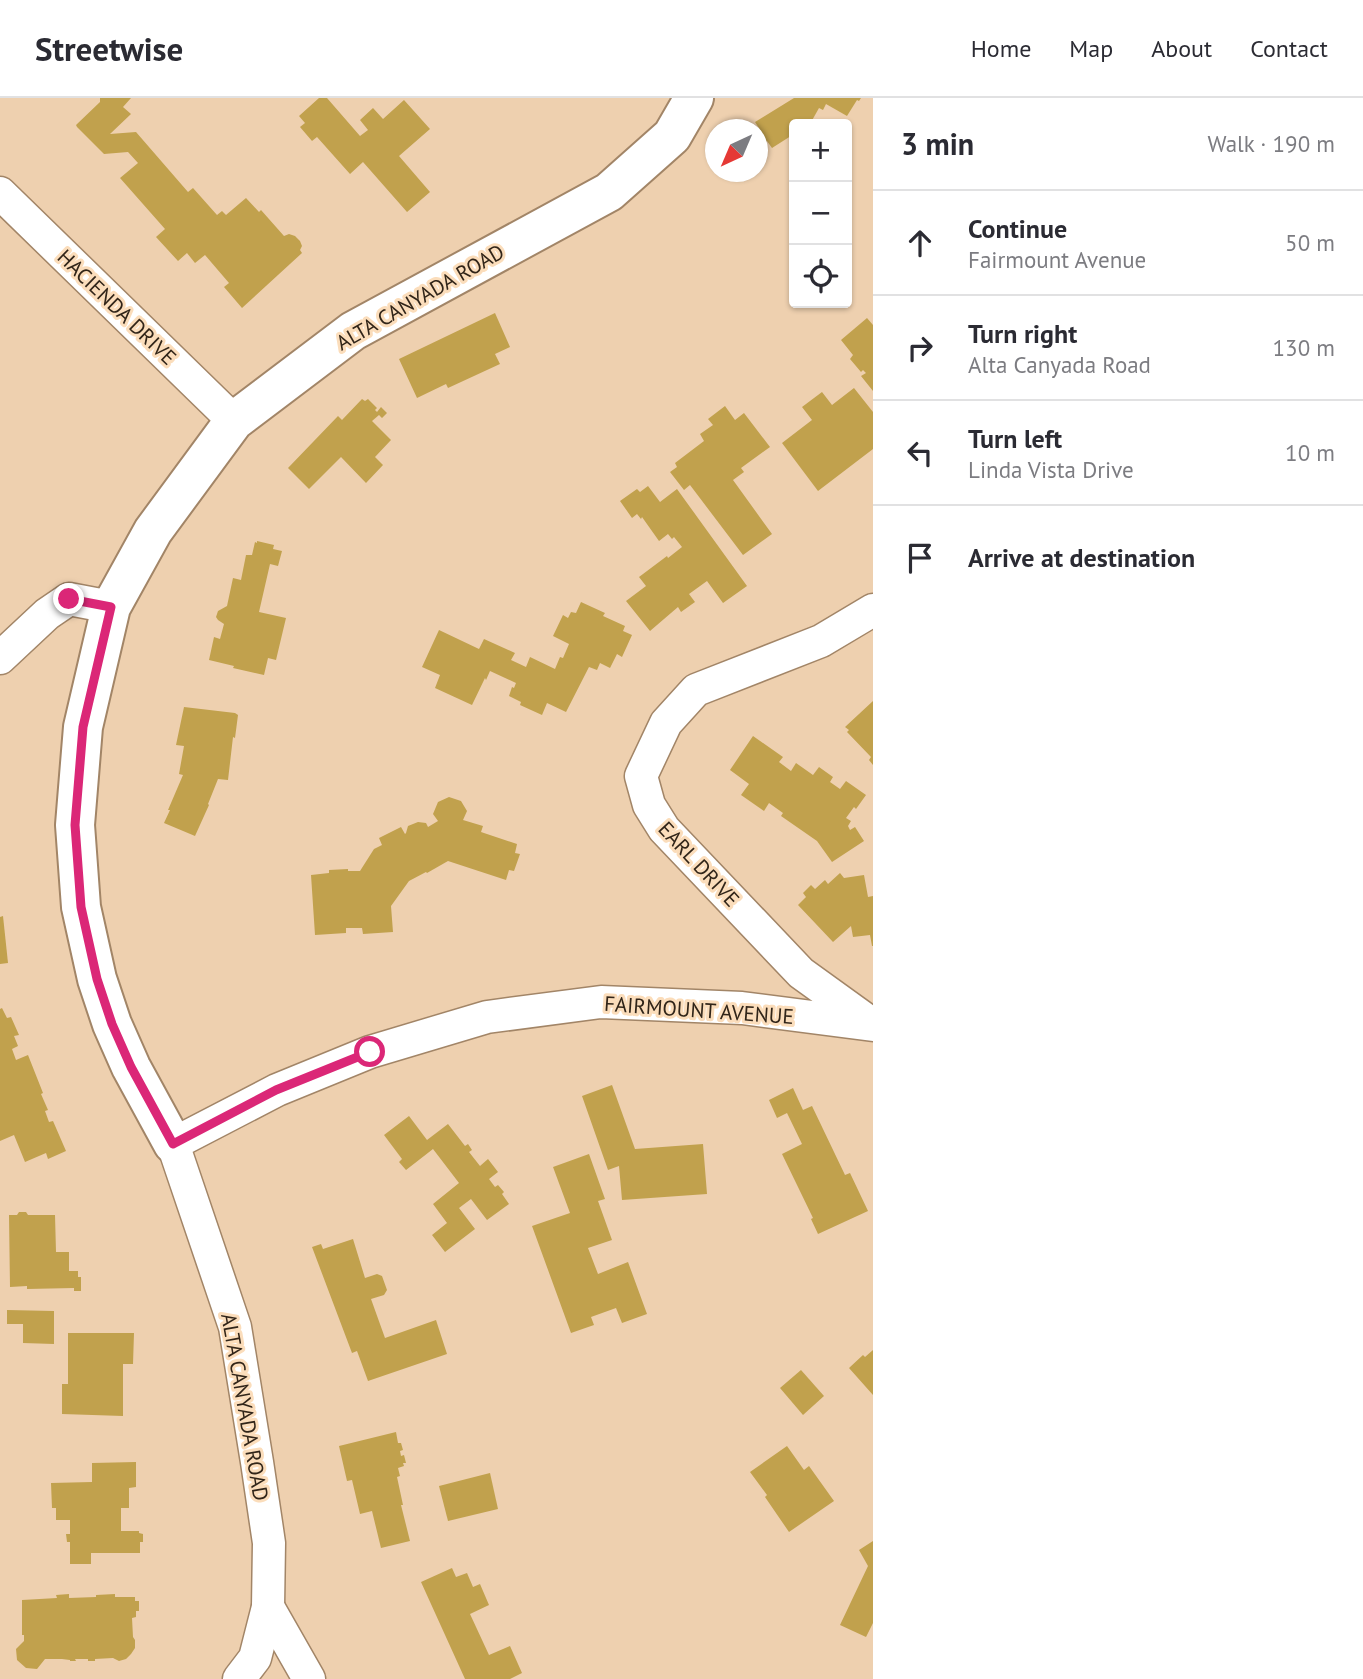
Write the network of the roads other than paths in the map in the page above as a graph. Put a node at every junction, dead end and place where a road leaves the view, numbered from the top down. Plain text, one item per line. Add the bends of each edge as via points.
1 (694, 98) edge
2 (0, 192) edge
3 (234, 421) junction
4 (111, 607) junction
5 (873, 610) edge
6 (0, 657) edge
7 (873, 1025) edge
8 (173, 1144) junction
9 (268, 1606) junction
10 (239, 1679) edge
11 (309, 1679) edge

1 - 3 street, ALTA CANYADA ROAD via 671,136 609,192 353,331
2 - 3 street, HACIENDA DRIVE
3 - 4 street, ALTA CANYADA ROAD via 153,531
4 - 6 street via 69,599
4 - 8 street, ALTA CANYADA ROAD via 83,727 75,825 81,907 112,1024
5 - 7 street, EARL DRIVE via 821,642 696,690 666,723 641,776 649,805 664,829 801,973
7 - 8 street, FAIRMOUNT AVENUE via 742,1008 601,1002 487,1017 376,1049 276,1090
8 - 9 street, ALTA CANYADA ROAD via 235,1327 269,1543
9 - 10 street, ALTA CANYADA ROAD via 255,1658
9 - 11 street

